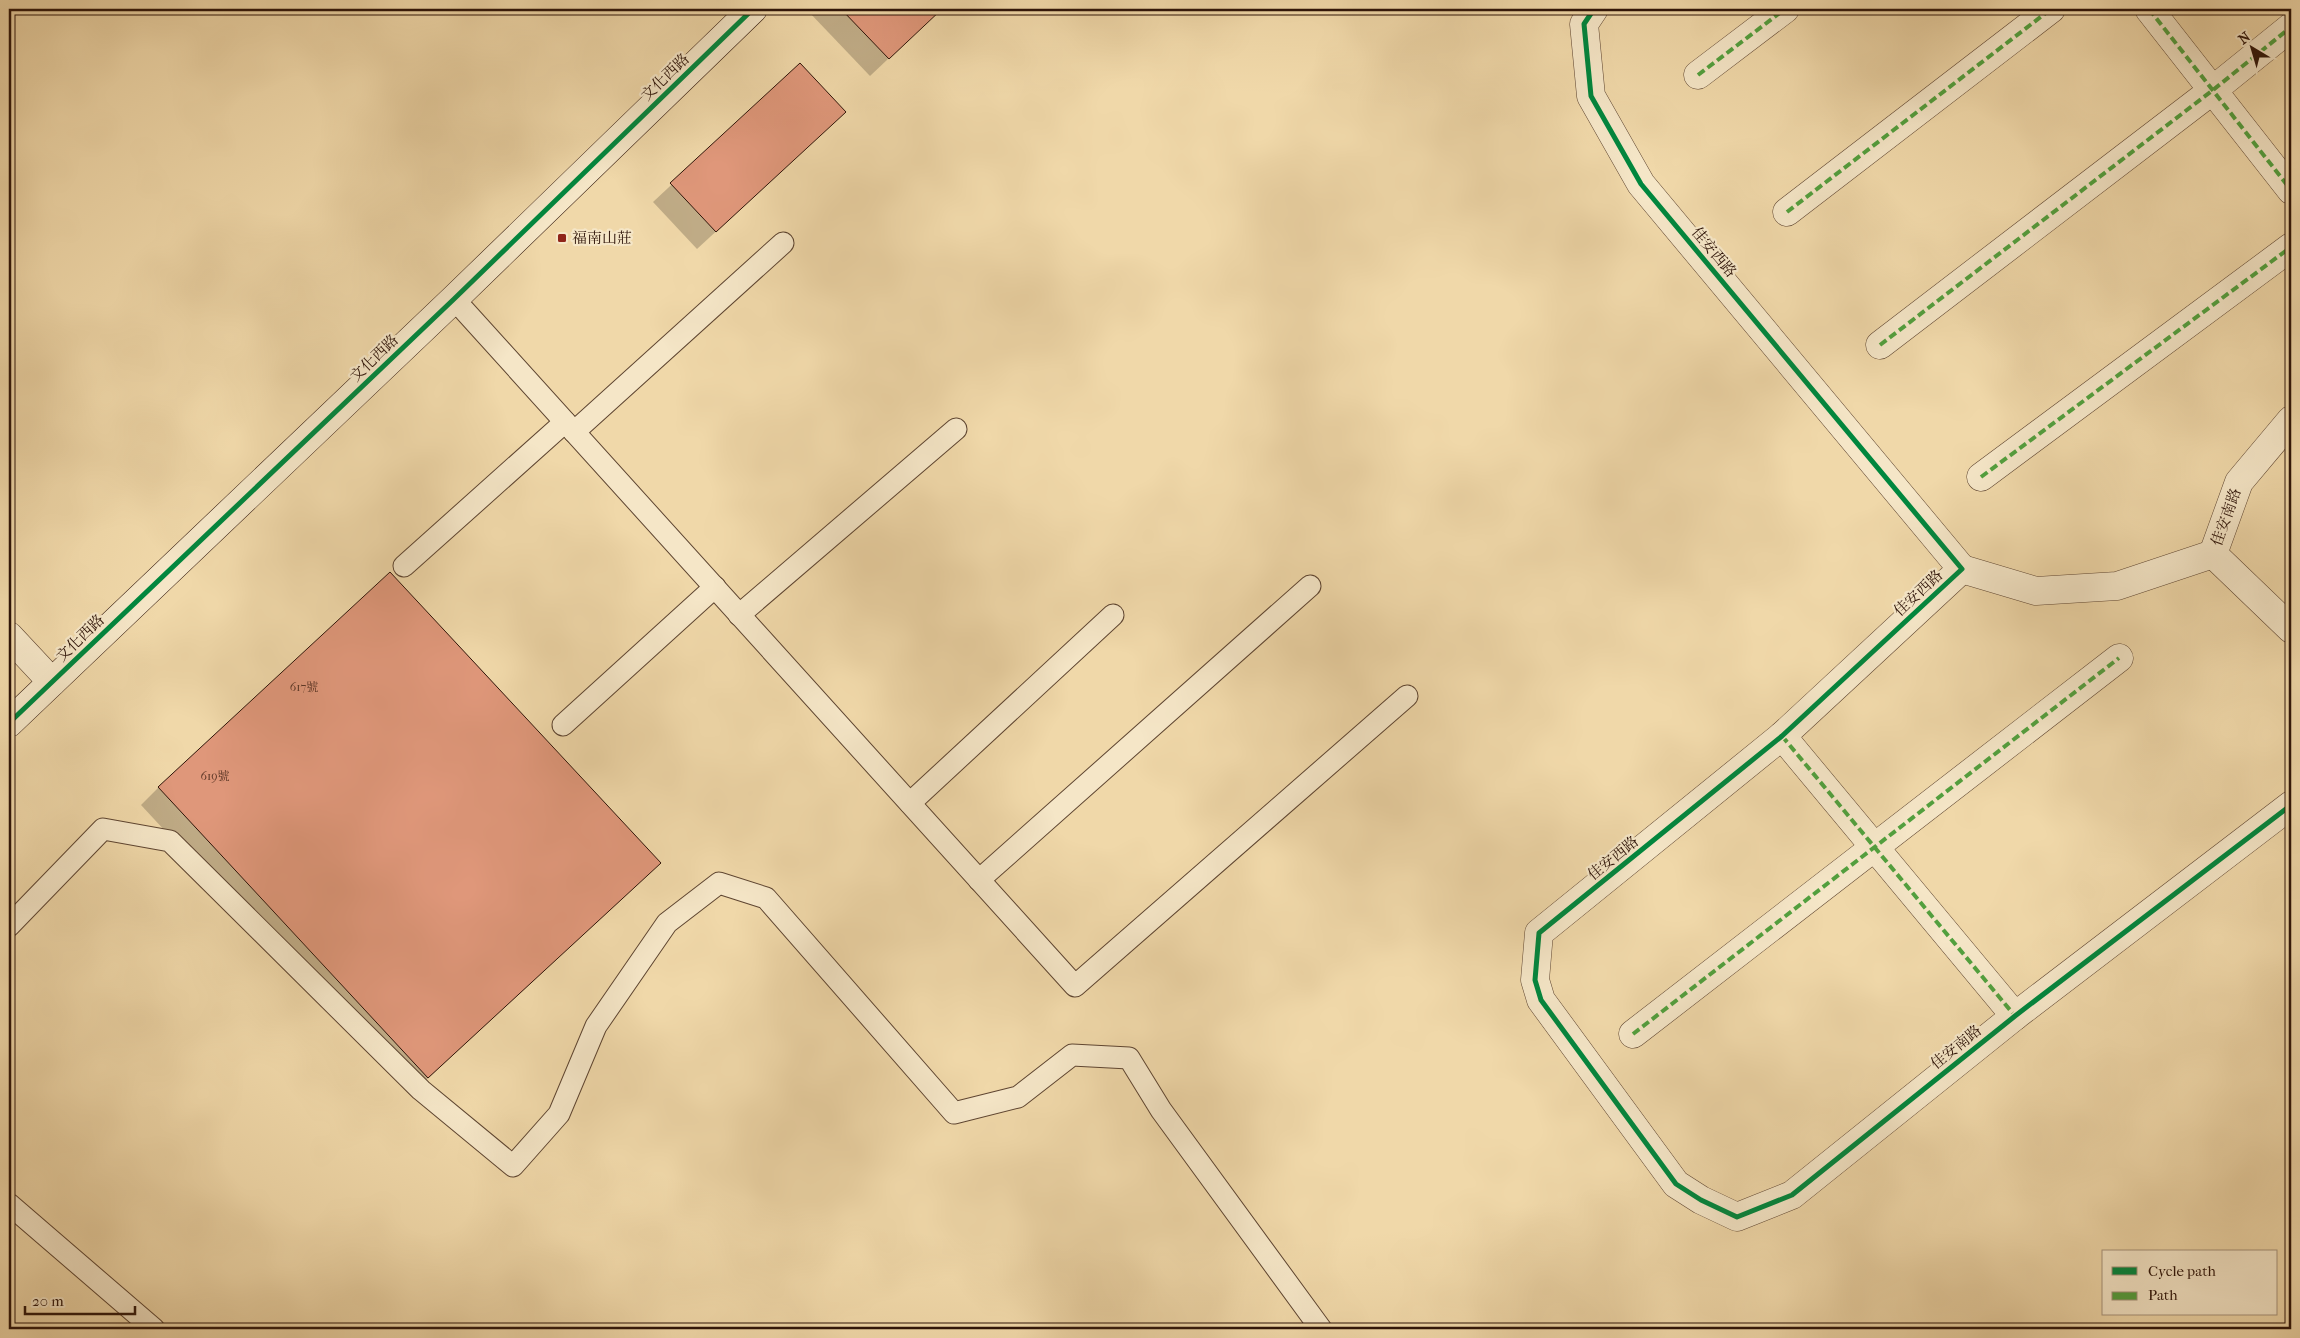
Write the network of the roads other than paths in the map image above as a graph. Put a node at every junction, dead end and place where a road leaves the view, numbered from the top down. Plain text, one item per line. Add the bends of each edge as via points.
1 (753, 9) edge
2 (1594, 9) edge
3 (1785, 9) edge
4 (2051, 9) edge
5 (2154, 10) edge
6 (2291, 27) edge
7 (1698, 75) dead end
8 (2213, 90) junction
9 (2291, 190) edge
10 (1787, 212) dead end
11 (783, 243) dead end
12 (2291, 247) edge
13 (454, 299) junction
14 (1880, 345) dead end
15 (2291, 420) edge
16 (569, 427) junction
17 (956, 429) dead end
18 (1981, 477) dead end
19 (2213, 554) junction
20 (404, 566) dead end
21 (1962, 569) junction
22 (1310, 586) dead end
23 (715, 588) junction
24 (739, 614) junction
25 (1113, 615) dead end
26 (2291, 629) edge
27 (9, 636) edge
28 (2119, 658) dead end
29 (52, 682) junction
30 (1407, 696) dead end
31 (9, 723) edge
32 (563, 725) dead end
33 (1782, 736) junction
34 (910, 803) junction
35 (2291, 805) edge
36 (1875, 847) junction
37 (979, 880) junction
38 (9, 926) edge
39 (2015, 1016) junction
40 (1633, 1034) dead end
41 (1638, 1132) joint
42 (9, 1204) edge
43 (154, 1329) edge
44 (1321, 1329) edge

1 - 13 street, 文化西路
2 - 21 street, 佳安西路 via 1584,24 1591,96 1641,184
3 - 7 street
4 - 10 street
5 - 8 street
6 - 8 street
8 - 9 street
8 - 14 street
11 - 16 lane
12 - 18 street
13 - 16 lane
13 - 29 street, 文化西路
15 - 19 street, 佳安南路 via 2239,482
16 - 20 lane
16 - 23 lane
17 - 24 lane
19 - 21 street via 2117,586 2036,591
19 - 26 street, 佳安南路
21 - 33 street, 佳安西路
22 - 37 lane
23 - 24 lane
23 - 32 lane
24 - 34 lane
25 - 34 lane
27 - 29 street
28 - 36 street
29 - 31 street, 文化西路
30 - 37 lane via 1075,986
33 - 36 street
33 - 41 street, 佳安西路 via 1539,933 1535,980 1541,1000
34 - 37 lane
35 - 39 street, 佳安南路
36 - 39 street
36 - 40 street
38 - 44 lane via 103,829 170,842 421,1090 513,1166 559,1114 596,1026 667,923 718,883 758,895 766,898 954,1113 1018,1097 1072,1055 1129,1058 1161,1110
39 - 41 street, 佳安南路 via 1792,1194 1737,1217 1676,1184
42 - 43 lane

